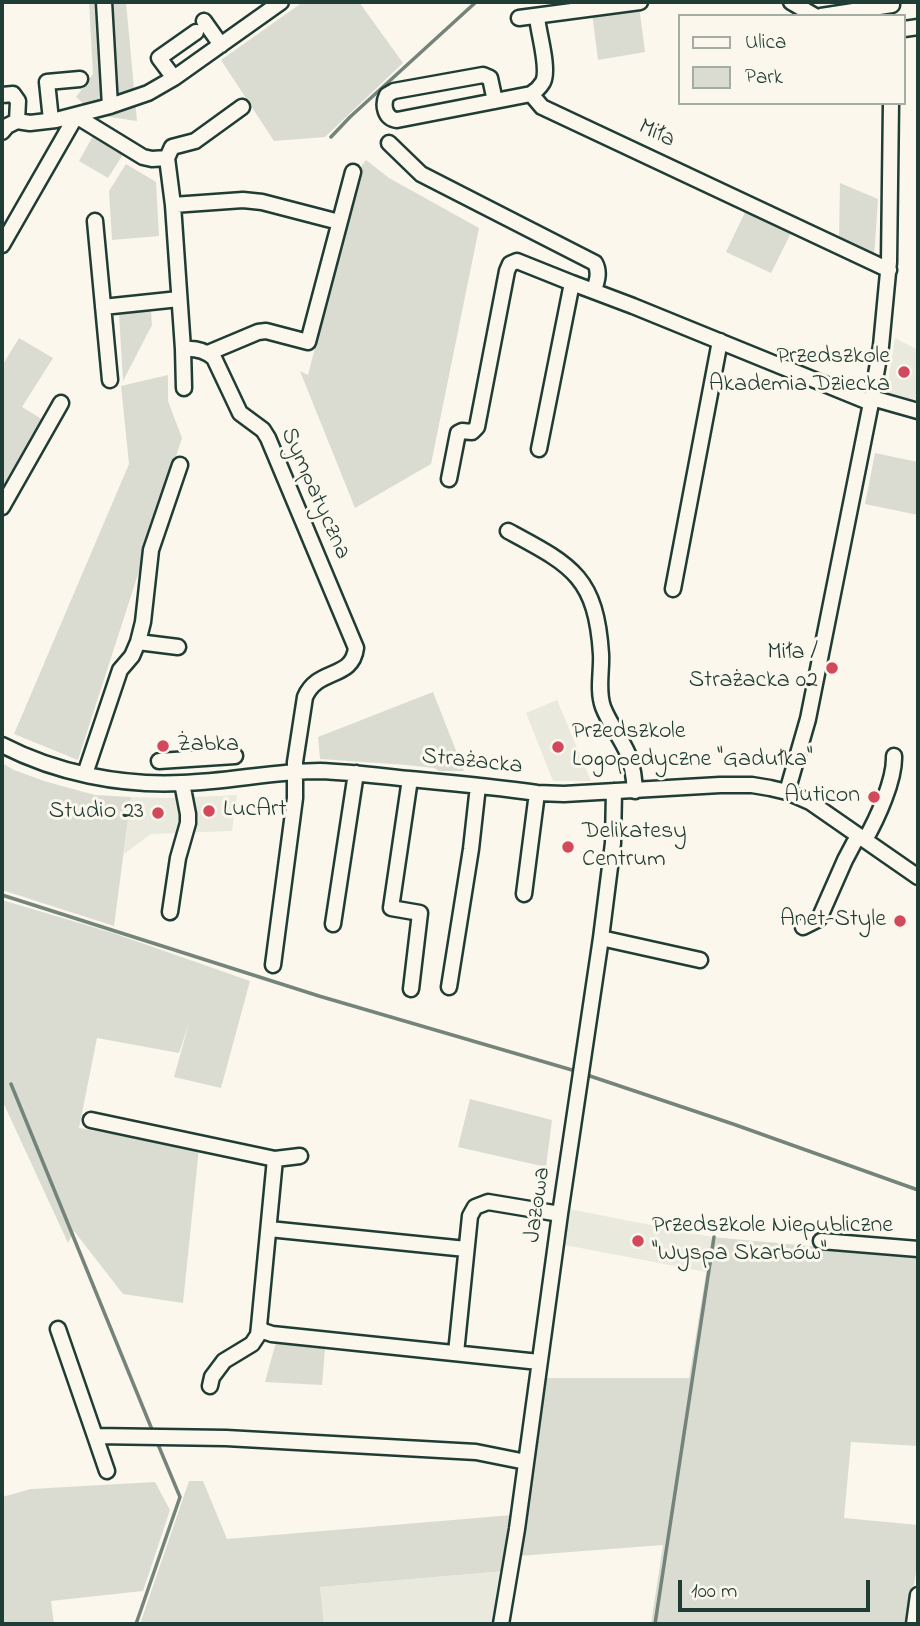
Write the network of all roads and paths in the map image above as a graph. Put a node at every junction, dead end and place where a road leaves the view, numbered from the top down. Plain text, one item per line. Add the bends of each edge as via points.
1 (104, 2) edge
2 (281, 2) edge
3 (640, 2) edge
4 (791, 2) edge
5 (891, 11) edge
6 (812, 14) edge
7 (849, 14) edge
8 (519, 18) dead end
9 (538, 24) dead end
10 (221, 45) junction
11 (174, 78) junction
12 (80, 79) dead end
13 (531, 94) junction
14 (2, 95) edge
15 (495, 101) junction
16 (891, 105) edge
17 (110, 106) junction
18 (242, 107) dead end
19 (76, 116) junction
20 (51, 120) junction
21 (17, 121) junction
22 (2, 132) edge
23 (389, 143) dead end
24 (167, 158) junction
25 (353, 172) dead end
26 (173, 205) junction
27 (95, 221) dead end
28 (339, 222) junction
29 (2, 245) edge
30 (889, 270) junction
31 (572, 283) junction
32 (594, 291) junction
33 (179, 299) junction
34 (103, 307) junction
35 (720, 341) junction
36 (183, 349) junction
37 (208, 353) junction
38 (110, 380) dead end
39 (184, 388) dead end
40 (872, 401) junction
41 (61, 403) dead end
42 (918, 411) edge
43 (539, 449) dead end
44 (180, 465) dead end
45 (449, 480) dead end
46 (2, 508) edge
47 (508, 531) dead end
48 (673, 589) dead end
49 (138, 642) junction
50 (178, 647) dead end
51 (2, 745) edge
52 (894, 755) dead end
53 (235, 756) dead end
54 (159, 761) dead end
55 (295, 772) junction
56 (356, 773) junction
57 (85, 774) junction
58 (410, 779) junction
59 (182, 783) junction
60 (478, 786) junction
61 (635, 791) junction
62 (614, 792) junction
63 (787, 792) junction
64 (537, 793) junction
65 (862, 838) junction
66 (918, 877) edge
67 (524, 894) dead end
68 (170, 912) dead end
69 (333, 924) dead end
70 (803, 927) dead end
71 (601, 938) junction
72 (700, 960) dead end
73 (273, 965) dead end
74 (449, 987) dead end
75 (411, 989) dead end
76 (91, 1120) dead end
77 (300, 1156) dead end
78 (275, 1159) junction
79 (560, 1214) junction
80 (269, 1229) junction
81 (821, 1241) dead end
82 (466, 1249) junction
83 (918, 1249) edge
84 (259, 1326) junction
85 (58, 1329) dead end
86 (456, 1353) junction
87 (539, 1362) junction
88 (210, 1387) dead end
89 (94, 1436) junction
90 (526, 1462) junction
91 (107, 1471) dead end
92 (918, 1595) edge
93 (501, 1624) edge
94 (914, 1624) edge

1 - 17 street
2 - 10 street
3 - 8 street
4 - 6 street
5 - 7 street
9 - 13 street via 546,73
10 - 11 street
10 - 11 street via 200,26 159,58
11 - 17 street
12 - 20 street via 47,82
13 - 15 street
13 - 30 street, Miła via 542,107
14 - 21 street via 16,97
15 - 15 street via 397,120 387,115 385,98 390,92 486,75 492,81
16 - 30 street
17 - 19 street
18 - 24 street via 195,141 172,147
19 - 20 street
19 - 24 street via 143,157
19 - 29 street
20 - 21 street
21 - 22 street
23 - 32 street via 421,174 595,263
24 - 26 street
25 - 28 street
26 - 28 street via 243,200
26 - 33 street
27 - 34 street
28 - 37 street via 307,342 266,331
30 - 40 street
31 - 32 street
31 - 43 street
31 - 45 street via 517,261 510,264 477,427 458,433
32 - 35 street
33 - 34 street
33 - 36 street
34 - 38 street
35 - 40 street
35 - 48 street
36 - 37 street
36 - 39 street
37 - 55 street, Sympatyczna via 240,413 268,438 356,648 346,668 321,679 305,697
40 - 42 street
40 - 63 street via 808,719
41 - 46 street
44 - 49 street via 151,550
47 - 61 street via 570,568 590,596 600,645 603,707 633,766
49 - 50 street
49 - 57 street via 120,670
51 - 57 street, Strażacka
52 - 65 street via 895,768 875,821
53 - 54 street
55 - 56 street, Strażacka
55 - 59 street, Strażacka
55 - 73 street, Sympatyczna
56 - 58 street, Strażacka
56 - 69 street
57 - 59 street, Strażacka
58 - 60 street, Strażacka
58 - 75 street via 391,908 419,913
59 - 68 street via 188,822
60 - 64 street, Strażacka
60 - 74 street
61 - 62 street, Strażacka
61 - 63 street, Strażacka via 752,785
62 - 64 street, Strażacka
62 - 71 street, Jazowa via 613,843
63 - 65 street, Strażacka via 810,802
64 - 67 street
65 - 66 street, Strażacka
65 - 70 street via 854,843 819,919
71 - 72 street
71 - 79 street, Jazowa
76 - 78 street
77 - 78 street
78 - 80 street
79 - 82 street via 480,1204 470,1216
79 - 87 street, Jazowa
80 - 82 street
80 - 84 street
81 - 83 street
82 - 86 street
84 - 86 street via 272,1334
84 - 88 street via 252,1344 224,1361
85 - 89 street
86 - 87 street
87 - 90 street, Jazowa
89 - 90 street via 226,1438 475,1452
89 - 91 street
90 - 93 street, Jazowa
92 - 94 street

